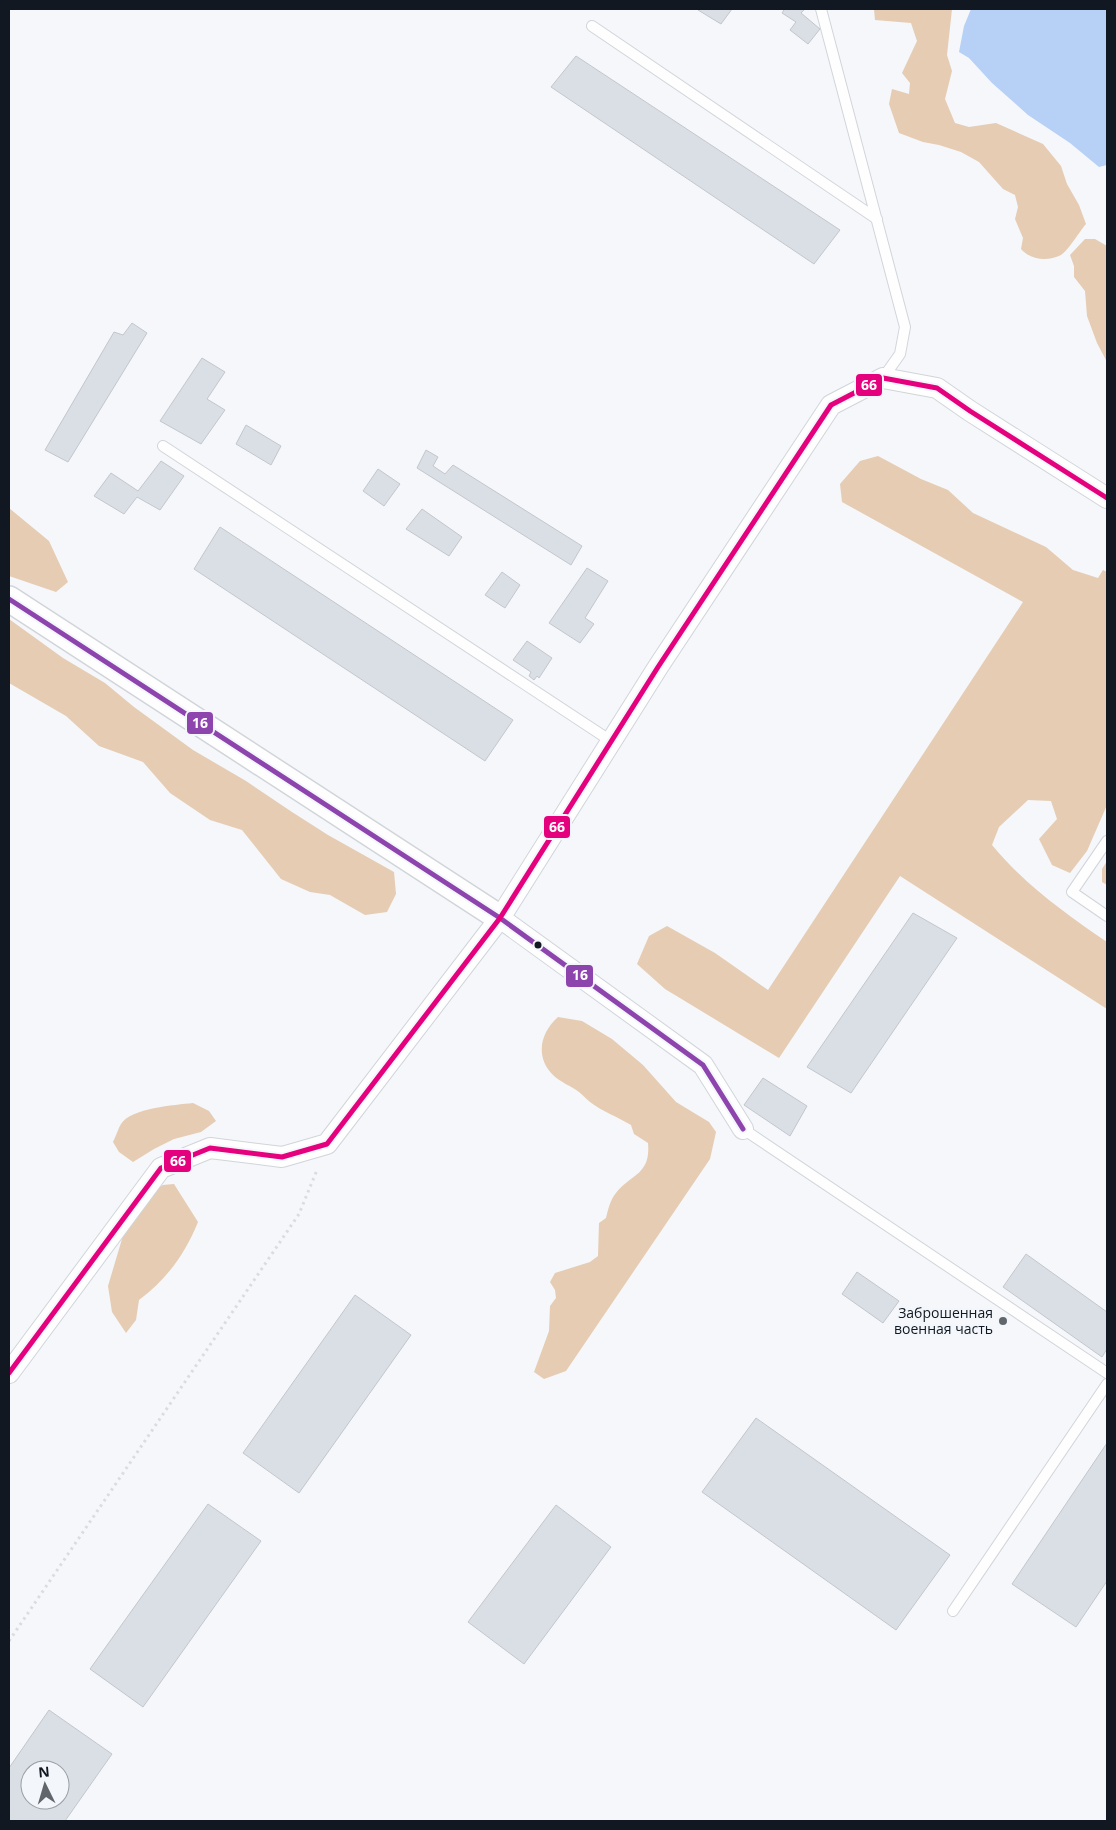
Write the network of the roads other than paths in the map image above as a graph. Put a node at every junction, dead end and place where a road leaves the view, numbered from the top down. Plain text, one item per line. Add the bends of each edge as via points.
1 (821, 9) edge
2 (592, 26) dead end
3 (877, 220) junction
4 (883, 378) junction
5 (163, 446) dead end
6 (1107, 498) edge
7 (9, 599) edge
8 (611, 741) junction
9 (1107, 841) edge
10 (1107, 916) edge
11 (500, 918) junction
12 (744, 1129) joint
13 (9, 1373) edge
14 (1107, 1373) edge
15 (1107, 1384) edge
16 (953, 1611) dead end

1 - 3 lane
2 - 3 lane
3 - 4 lane via 905,327 900,354
4 - 6 street via 937,388
4 - 8 street via 831,405
5 - 8 lane
7 - 11 street
8 - 11 street
9 - 10 lane via 1072,892
11 - 12 street via 702,1064
11 - 13 street via 327,1144 282,1158 210,1148 161,1168
12 - 14 lane
15 - 16 lane

